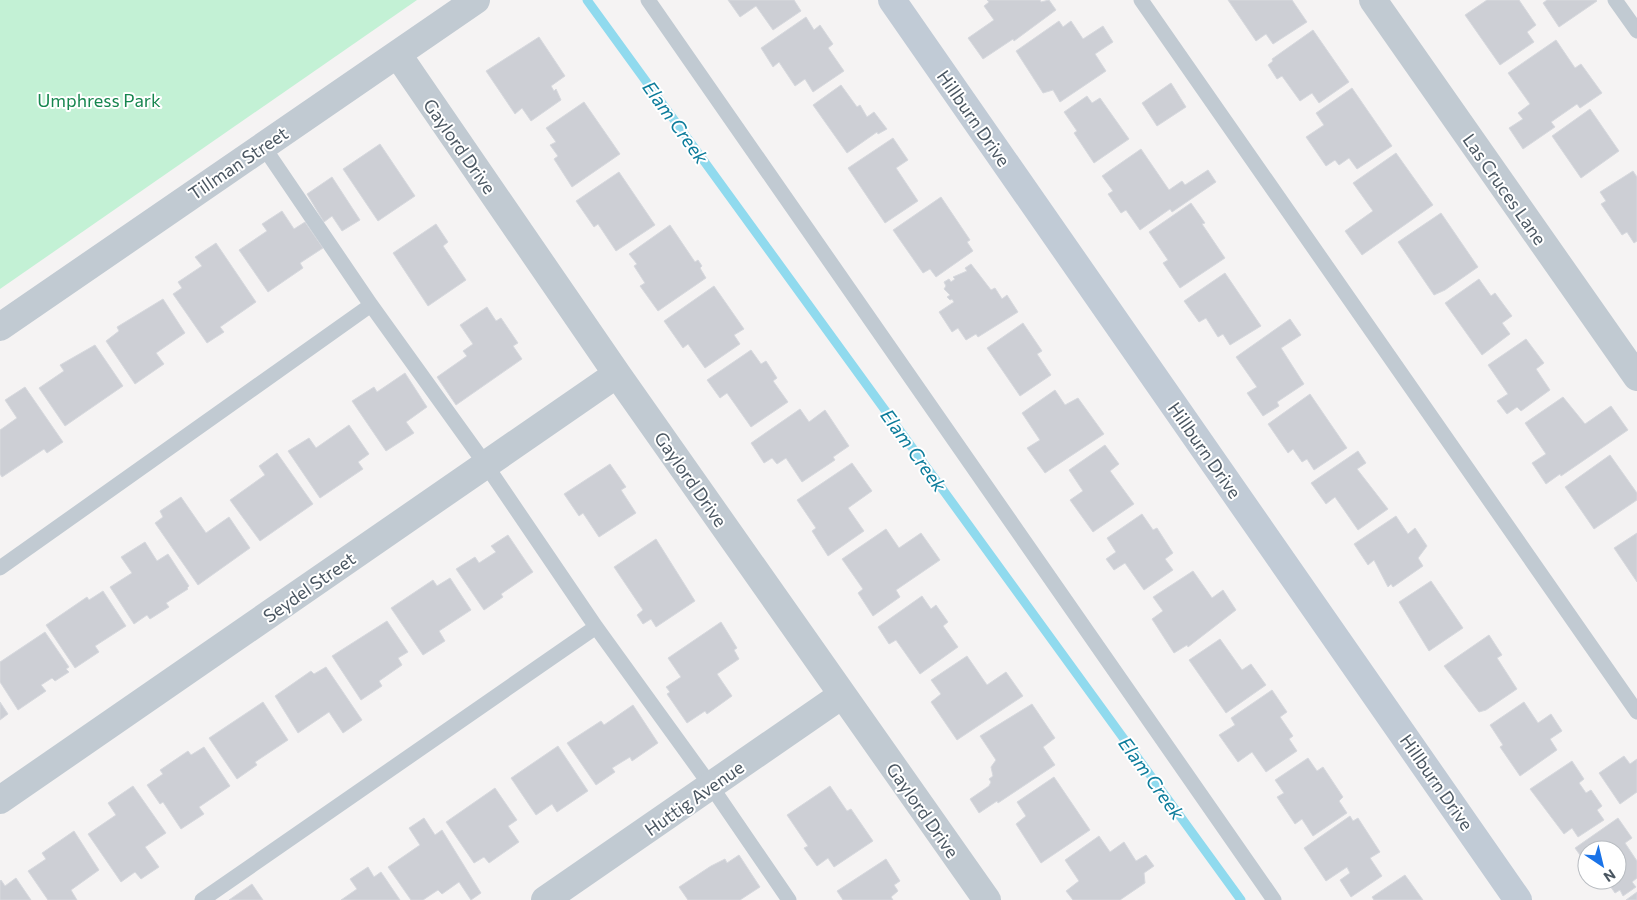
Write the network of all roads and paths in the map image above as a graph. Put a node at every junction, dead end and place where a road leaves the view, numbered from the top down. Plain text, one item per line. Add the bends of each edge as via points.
1 (476, 0) edge
2 (648, 0) edge
3 (892, 0) edge
4 (1141, 0) edge
5 (1373, 0) edge
6 (1615, 0) edge
7 (1637, 31) edge
8 (398, 55) junction
9 (263, 146) junction
10 (372, 305) junction
11 (0, 326) edge
12 (617, 374) junction
13 (1637, 377) edge
14 (486, 464) junction
15 (0, 568) edge
16 (596, 627) junction
17 (842, 695) junction
18 (1637, 712) edge
19 (711, 786) junction
20 (0, 800) edge
21 (202, 900) edge
22 (545, 900) edge
23 (789, 900) edge
24 (987, 900) edge
25 (1274, 900) edge
26 (1518, 900) edge

1 - 8 street, Tillman Street
2 - 25 lane
3 - 26 street, Hillburn Drive
4 - 18 lane
5 - 13 street, Las Cruces Lane
6 - 7 lane
8 - 9 street, Tillman Street
8 - 12 street, Gaylord Drive
9 - 10 lane
9 - 11 street, Tillman Street
10 - 14 lane
10 - 15 lane
12 - 14 street, Seydel Street
12 - 17 street, Gaylord Drive
14 - 16 lane
14 - 20 street, Seydel Street
16 - 19 lane
16 - 21 lane
17 - 19 street, Huttig Avenue
17 - 24 street, Gaylord Drive
19 - 22 street, Huttig Avenue
19 - 23 lane

